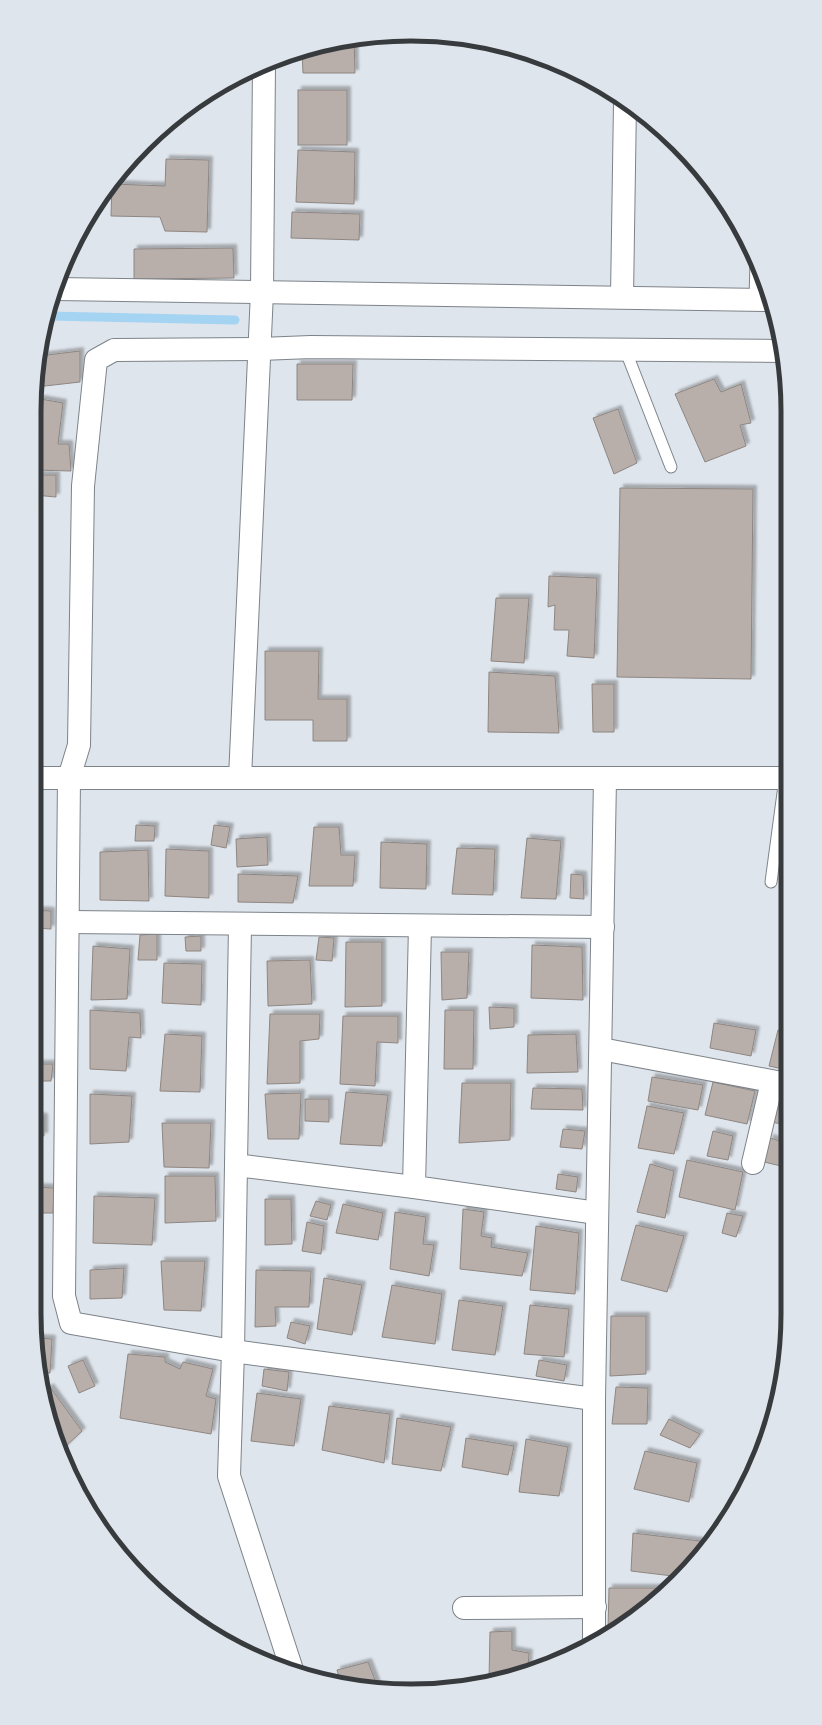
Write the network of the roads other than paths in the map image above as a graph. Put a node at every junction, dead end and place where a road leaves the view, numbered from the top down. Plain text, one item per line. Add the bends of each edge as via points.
1 (264, 71) edge
2 (625, 109) edge
3 (62, 289) edge
4 (262, 292) junction
5 (622, 297) junction
6 (762, 300) edge
7 (260, 349) junction
8 (625, 349) junction
9 (776, 352) edge
10 (671, 467) dead end
11 (41, 778) edge
12 (69, 778) junction
13 (240, 778) junction
14 (606, 778) junction
15 (781, 778) edge
16 (781, 808) edge
17 (771, 882) dead end
18 (68, 922) junction
19 (240, 925) junction
20 (420, 926) junction
21 (603, 927) junction
22 (601, 1049) junction
23 (780, 1083) edge
24 (753, 1163) dead end
25 (236, 1166) junction
26 (414, 1187) junction
27 (598, 1213) junction
28 (233, 1351) junction
29 (594, 1399) junction
30 (595, 1607) junction
31 (464, 1608) dead end
32 (594, 1635) edge
33 (290, 1663) edge

1 - 4 street
2 - 5 street
3 - 4 street
4 - 5 street
4 - 7 street
5 - 6 street
7 - 8 street
7 - 12 street via 114,350 96,360 83,486 78,745
7 - 13 street
8 - 9 street
8 - 10 lane
11 - 12 street
12 - 13 street
12 - 18 street
13 - 14 street
14 - 15 street
14 - 21 street
16 - 17 lane
18 - 19 street
18 - 28 street via 64,1296 72,1323
19 - 20 street
19 - 25 street
20 - 21 street
20 - 26 street
21 - 22 street
22 - 23 street
22 - 27 street
23 - 24 street
25 - 26 street
25 - 28 street
26 - 27 street
27 - 29 street
28 - 29 street
28 - 33 street via 230,1476
29 - 30 street
30 - 31 street
30 - 32 street

